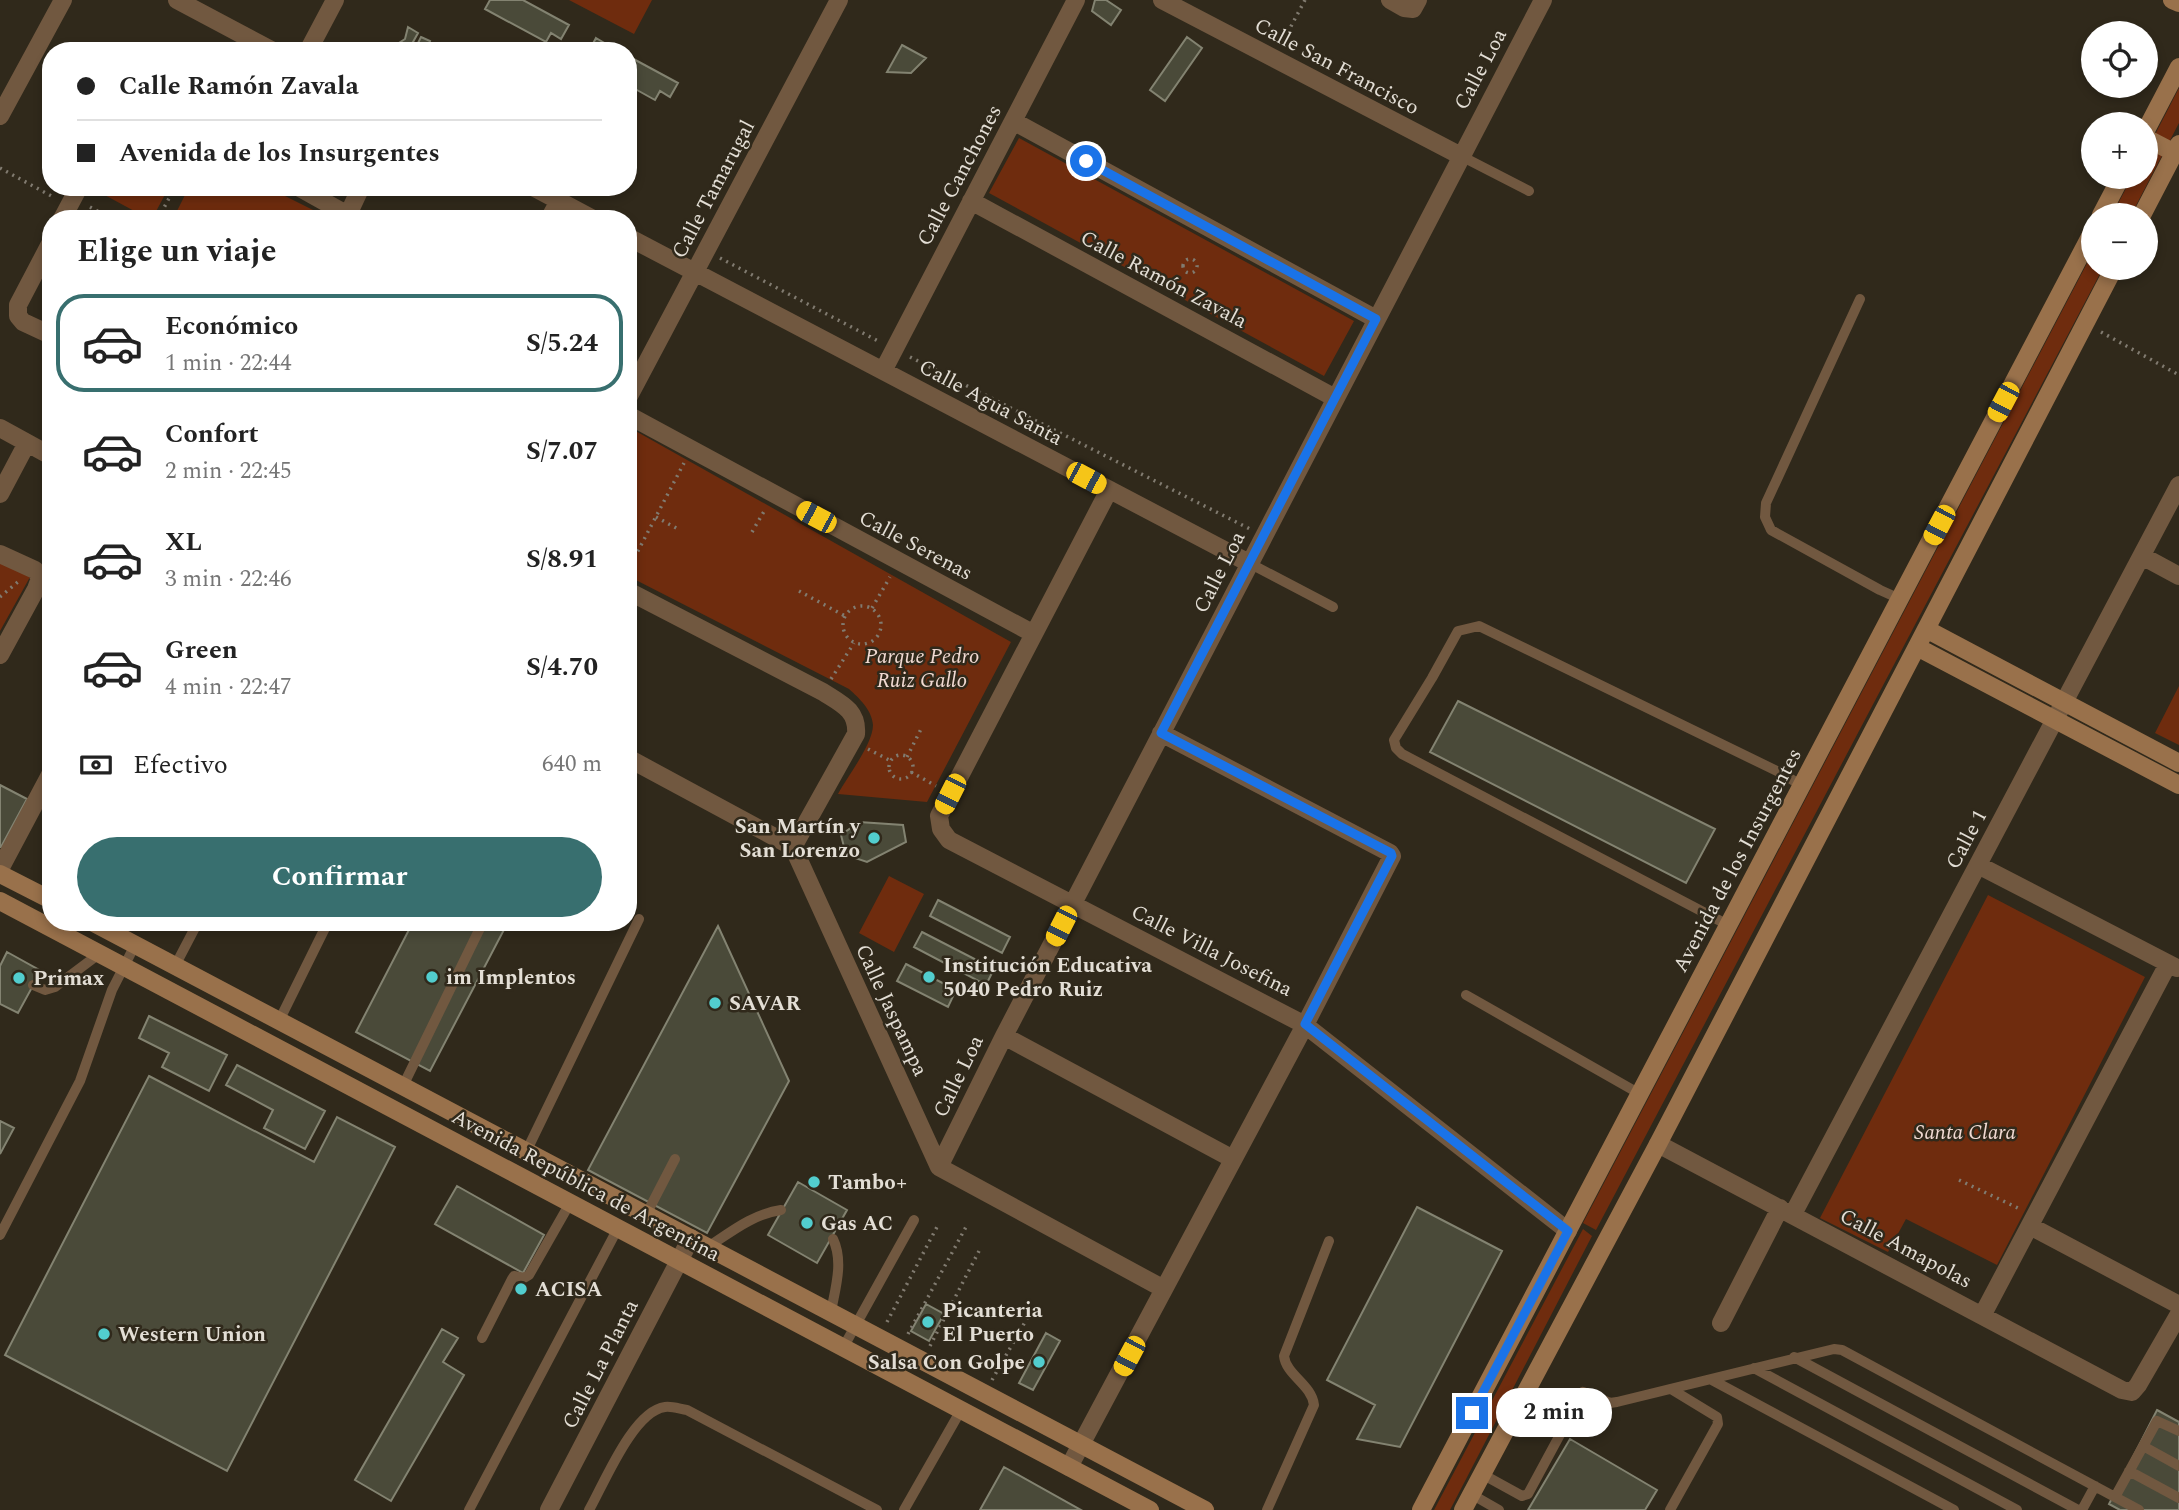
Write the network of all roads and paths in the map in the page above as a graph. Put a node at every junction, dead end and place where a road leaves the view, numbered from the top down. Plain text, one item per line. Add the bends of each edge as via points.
1 (63, 0) edge
2 (177, 0) edge
3 (335, 0) edge
4 (839, 0) edge
5 (1076, 0) edge
6 (1162, 0) edge
7 (1305, 0) edge
8 (1390, 0) edge
9 (1418, 0) edge
10 (1543, 0) edge
11 (2172, 0) edge
12 (2179, 3) edge
13 (1283, 41) dead end
14 (256, 42) edge
15 (313, 42) edge
16 (2179, 66) edge
17 (2156, 112) edge
18 (0, 116) edge
19 (1013, 121) junction
20 (2158, 142) edge
21 (2177, 148) edge
22 (1461, 156) junction
23 (0, 167) edge
24 (42, 188) edge
25 (1529, 191) dead end
26 (313, 196) edge
27 (550, 196) edge
28 (559, 201) junction
29 (971, 201) junction
30 (71, 202) edge
31 (2148, 203) edge
32 (90, 210) edge
33 (336, 210) edge
34 (554, 210) edge
35 (576, 210) edge
36 (637, 242) edge
37 (706, 251) junction
38 (2081, 254) edge
39 (42, 259) edge
40 (1197, 269) joint
41 (695, 272) junction
42 (2108, 280) edge
43 (1860, 299) dead end
44 (1376, 319) junction
45 (2085, 323) junction
46 (42, 331) edge
47 (893, 349) junction
48 (883, 371) junction
49 (2179, 375) edge
50 (637, 381) edge
51 (1335, 398) junction
52 (637, 420) edge
53 (0, 428) edge
54 (27, 443) junction
55 (691, 449) junction
56 (42, 451) edge
57 (2179, 485) edge
58 (1109, 490) junction
59 (0, 494) edge
60 (775, 495) junction
61 (656, 517) junction
62 (678, 529) dead end
63 (752, 532) dead end
64 (1264, 536) junction
65 (637, 553) edge
66 (0, 554) edge
67 (2141, 556) junction
68 (899, 561) junction
69 (1249, 563) junction
70 (2179, 576) edge
71 (799, 591) dead end
72 (637, 596) edge
73 (1900, 599) junction
74 (1333, 607) dead end
75 (872, 608) junction
76 (845, 616) junction
77 (1926, 629) junction
78 (1034, 634) junction
79 (854, 643) junction
80 (1917, 647) junction
81 (0, 655) edge
82 (823, 692) junction
83 (2064, 702) junction
84 (2055, 720) junction
85 (922, 727) dead end
86 (1161, 733) junction
87 (852, 741) junction
88 (907, 757) junction
89 (891, 761) junction
90 (637, 763) edge
91 (2179, 763) edge
92 (911, 772) junction
93 (2179, 785) edge
94 (1802, 786) junction
95 (42, 790) edge
96 (950, 794) junction
97 (793, 847) junction
98 (1978, 864) junction
99 (0, 871) edge
100 (42, 895) edge
101 (0, 901) edge
102 (1072, 904) junction
103 (639, 919) dead end
104 (42, 923) edge
105 (637, 923) edge
106 (1728, 925) junction
107 (56, 931) edge
108 (109, 931) edge
109 (193, 931) edge
110 (324, 931) edge
111 (479, 931) edge
112 (633, 931) edge
113 (135, 945) junction
114 (99, 954) junction
115 (123, 966) junction
116 (175, 966) junction
117 (2174, 967) edge
118 (33, 985) dead end
119 (1466, 995) dead end
120 (279, 1021) junction
121 (1305, 1024) junction
122 (1004, 1036) junction
123 (403, 1086) junction
124 (1640, 1094) junction
125 (1658, 1144) junction
126 (526, 1152) junction
127 (675, 1159) dead end
128 (1233, 1160) junction
129 (939, 1167) junction
130 (1959, 1180) dead end
131 (569, 1203) junction
132 (781, 1210) dead end
133 (1786, 1211) junction
134 (646, 1215) junction
135 (914, 1220) dead end
136 (2032, 1221) junction
137 (938, 1225) dead end
138 (967, 1225) dead end
139 (618, 1228) junction
140 (1568, 1231) junction
141 (0, 1235) edge
142 (691, 1238) junction
143 (834, 1239) dead end
144 (1329, 1241) dead end
145 (708, 1247) junction
146 (979, 1251) dead end
147 (679, 1261) junction
148 (1164, 1289) junction
149 (2179, 1305) edge
150 (831, 1312) junction
151 (1983, 1314) junction
152 (2179, 1314) edge
153 (1029, 1315) dead end
154 (1721, 1323) dead end
155 (855, 1325) junction
156 (482, 1338) dead end
157 (878, 1338) junction
158 (843, 1348) junction
159 (900, 1349) junction
160 (1794, 1357) junction
161 (922, 1361) junction
162 (1754, 1368) junction
163 (1712, 1380) junction
164 (1671, 1389) junction
165 (985, 1394) junction
166 (961, 1410) junction
167 (2179, 1431) edge
168 (1081, 1445) junction
169 (2143, 1446) junction
170 (2179, 1466) edge
171 (1069, 1467) junction
172 (2129, 1471) junction
173 (1482, 1474) junction
174 (2095, 1486) junction
175 (2115, 1497) junction
176 (2179, 1498) edge
177 (1467, 1502) edge
178 (469, 1510) edge
179 (549, 1510) edge
180 (589, 1510) edge
181 (877, 1510) edge
182 (904, 1510) edge
183 (1150, 1510) edge
184 (1205, 1510) edge
185 (1267, 1510) edge
186 (1421, 1510) edge
187 (1499, 1510) edge
188 (1670, 1510) edge
189 (1954, 1510) edge
190 (2017, 1510) edge
191 (2080, 1510) edge
192 (2139, 1510) edge

1 - 18 street
2 - 14 street
3 - 15 street
4 - 37 street, Calle Tamarugal
5 - 19 street, Calle Canchones
6 - 22 street, Calle San Francisco
7 - 13 path
8 - 9 street via 1413,9
10 - 22 street, Calle Loa
11 - 12 main road
16 - 17 main road
19 - 29 street, Calle Canchones
19 - 44 street
20 - 21 main road
21 - 31 main road
22 - 25 lane, Calle San Francisco
22 - 44 street, Calle Loa
23 - 24 path
26 - 33 street
27 - 28 street
28 - 34 street
28 - 35 street
29 - 47 street, Calle Canchones
29 - 51 street, Calle Ramón Zavala
30 - 32 path
36 - 41 street, Calle Agua Santa
37 - 41 street, Calle Tamarugal
37 - 47 path
38 - 73 main road, Avenida de los Insurgentes
39 - 46 street via 18,305 23,322
40 - 40 path via 1186,272 1183,264 1193,259
41 - 48 street, Calle Agua Santa
41 - 50 street, Calle Tamarugal
42 - 45 main road
43 - 73 lane via 1766,503 1765,517 1771,530
44 - 51 street, Calle Loa
45 - 49 path
45 - 77 main road
47 - 48 street, Calle Canchones
47 - 64 path
48 - 58 street, Calle Agua Santa
51 - 64 street, Calle Loa
52 - 55 street, Calle Serenas
53 - 54 street
54 - 56 street
54 - 59 street
55 - 60 street, Calle Serenas
55 - 61 path
57 - 67 street, Calle 1
58 - 69 street, Calle Agua Santa
58 - 78 street
60 - 63 path
60 - 68 street, Calle Serenas
61 - 62 path
61 - 65 path
64 - 69 street, Calle Loa
66 - 81 street via 35,570 40,578
67 - 70 street
67 - 83 street, Calle 1
68 - 75 path
68 - 78 street, Calle Serenas
69 - 74 lane, Calle Agua Santa
69 - 86 street, Calle Loa
71 - 76 path
72 - 82 street
73 - 94 main road, Avenida de los Insurgentes
75 - 76 path via 854,608
75 - 79 path via 881,618 878,637 867,644
76 - 79 path via 843,628
77 - 80 main road
77 - 83 main road
78 - 96 street
79 - 82 path
80 - 84 main road
80 - 125 main road
82 - 87 street via 854,716 857,723
83 - 84 street, Calle 1
83 - 91 main road
84 - 93 main road
84 - 98 street, Calle 1
85 - 88 path
86 - 102 street, Calle Loa
86 - 121 street via 1391,853
87 - 89 path
87 - 97 street
88 - 89 path
88 - 92 path
89 - 92 path via 889,768 895,777
90 - 97 street
92 - 96 path
94 - 106 main road, Avenida de los Insurgentes
94 - 106 lane via 1479,626 1458,631 1394,740 1402,754
95 - 99 street
96 - 102 street, Calle Villa Josefina via 939,816 949,840
97 - 129 street, Calle Jaspampa
98 - 117 street
98 - 133 street, Calle 1
99 - 100 main road
101 - 104 main road, Avenida República de Argentina
102 - 121 street, Calle Villa Josefina
102 - 122 street, Calle Loa
103 - 105 lane
106 - 124 main road, Avenida de los Insurgentes
107 - 114 main road, Avenida República de Argentina
108 - 113 main road, Avenida República de Argentina
109 - 116 lane
110 - 120 lane
111 - 123 lane
112 - 126 lane
113 - 115 lane
113 - 116 main road, Avenida República de Argentina
114 - 115 main road, Avenida República de Argentina
114 - 118 lane via 55,987
115 - 131 main road, Avenida República de Argentina
115 - 141 lane via 80,1080
116 - 120 main road, Avenida República de Argentina
117 - 136 street
119 - 124 lane
120 - 123 main road, Avenida República de Argentina
121 - 128 street
121 - 140 street, Calle Villa Josefina
122 - 128 street
122 - 129 street, Calle Loa
123 - 126 main road, Avenida República de Argentina
124 - 140 main road, Avenida de los Insurgentes
125 - 133 street, Calle Amapolas
125 - 173 main road
126 - 134 main road, Avenida República de Argentina
127 - 134 lane
128 - 148 street
129 - 148 street
130 - 136 path
131 - 139 main road, Avenida República de Argentina
131 - 156 lane via 529,1275 514,1276 510,1281
132 - 145 lane via 750,1219
133 - 151 street, Calle Amapolas
133 - 154 street, Calle 1
134 - 142 main road, Avenida República de Argentina
135 - 155 lane
136 - 149 street
136 - 151 street
137 - 157 path
138 - 159 path
139 - 147 main road, Avenida República de Argentina
139 - 178 lane
140 - 186 main road, Avenida de los Insurgentes
142 - 145 main road, Avenida República de Argentina
142 - 147 street, Calle La Planta
143 - 150 lane via 839,1251
144 - 185 lane via 1284,1356 1314,1405
145 - 150 main road, Avenida República de Argentina
146 - 161 path
147 - 158 main road, Avenida República de Argentina
147 - 179 street, Calle La Planta
148 - 168 street
150 - 155 main road, Avenida República de Argentina
151 - 152 street, Calle Amapolas via 2132,1392
153 - 165 path
155 - 157 main road, Avenida República de Argentina
155 - 158 lane
157 - 159 main road, Avenida República de Argentina
158 - 166 main road, Avenida República de Argentina
159 - 161 main road, Avenida República de Argentina
160 - 162 lane
160 - 174 lane via 1842,1350
160 - 191 lane
161 - 165 main road, Avenida República de Argentina
162 - 163 lane
162 - 190 lane
163 - 164 lane
163 - 189 lane
164 - 173 lane via 1610,1403 1583,1392 1525,1496
164 - 188 lane via 1717,1417 1717,1424
165 - 168 main road, Avenida República de Argentina
166 - 171 main road, Avenida República de Argentina
166 - 182 lane
167 - 169 lane via 2157,1420
168 - 171 street
168 - 184 main road, Avenida República de Argentina
169 - 170 lane
169 - 172 lane
171 - 183 main road, Avenida República de Argentina
172 - 175 lane
172 - 176 lane
173 - 177 main road
174 - 175 lane
174 - 191 lane
175 - 192 lane
177 - 187 lane
180 - 181 lane via 629,1437 652,1412 666,1407 687,1410

